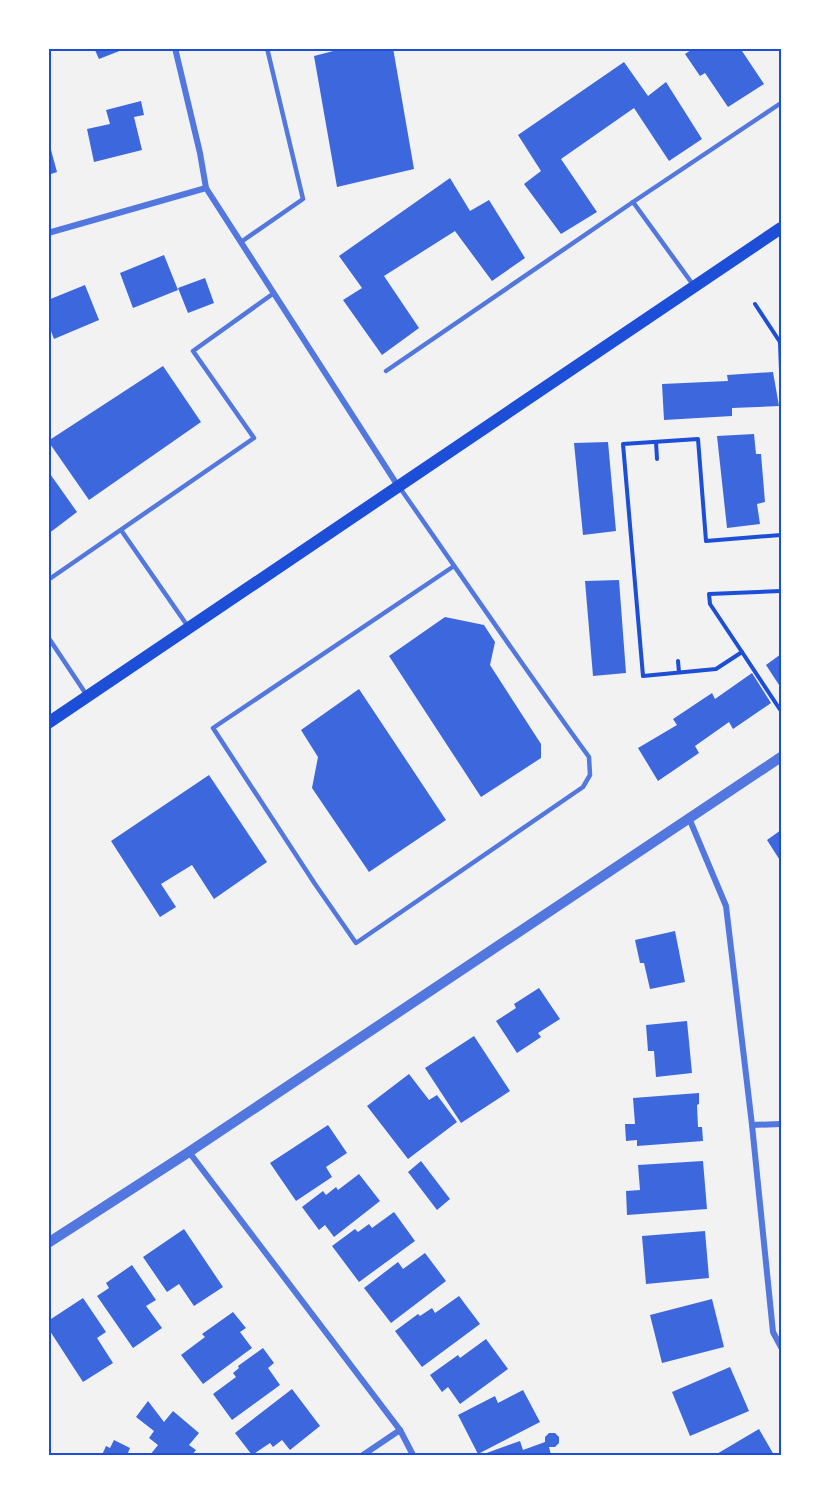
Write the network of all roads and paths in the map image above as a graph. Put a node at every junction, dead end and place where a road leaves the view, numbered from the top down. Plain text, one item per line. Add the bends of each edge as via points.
1 (175, 48) edge
2 (267, 48) edge
3 (781, 102) edge
4 (206, 188) junction
5 (633, 202) junction
6 (781, 228) edge
7 (48, 233) edge
8 (241, 242) junction
9 (694, 286) junction
10 (274, 293) junction
11 (755, 304) dead end
12 (386, 371) dead end
13 (781, 371) edge
14 (656, 442) junction
15 (657, 459) dead end
16 (398, 486) junction
17 (121, 530) junction
18 (781, 535) edge
19 (454, 566) junction
20 (48, 580) edge
21 (781, 591) edge
22 (189, 628) junction
23 (48, 637) edge
24 (742, 651) junction
25 (678, 661) dead end
26 (679, 672) junction
27 (88, 696) junction
28 (781, 711) edge
29 (48, 723) edge
30 (781, 757) edge
31 (689, 818) junction
32 (781, 1124) edge
33 (752, 1125) junction
34 (189, 1152) junction
35 (48, 1243) edge
36 (781, 1347) edge
37 (400, 1430) junction
38 (363, 1455) edge
39 (413, 1455) edge

1 - 4 street
2 - 8 lane via 303,199
3 - 5 lane
4 - 7 street
4 - 8 street
5 - 9 lane
5 - 12 lane
6 - 9 main road
8 - 10 street
9 - 16 main road
10 - 16 street
10 - 17 lane via 193,351 254,438
11 - 13 path via 780,342
14 - 15 path
14 - 18 path via 698,439 706,541
14 - 26 path via 623,444 643,676
16 - 19 lane
16 - 22 main road
17 - 20 lane
17 - 22 lane
19 - 19 lane via 213,728 356,943 584,787 590,774 589,756
21 - 24 path via 709,594 710,604
22 - 27 main road
23 - 27 lane
24 - 26 path via 716,669
24 - 28 path
25 - 26 path
27 - 29 main road
30 - 31 street
31 - 33 street via 726,906
31 - 34 street
32 - 33 street
33 - 36 street via 773,1332
34 - 35 street
34 - 37 street
37 - 38 street
37 - 39 street

